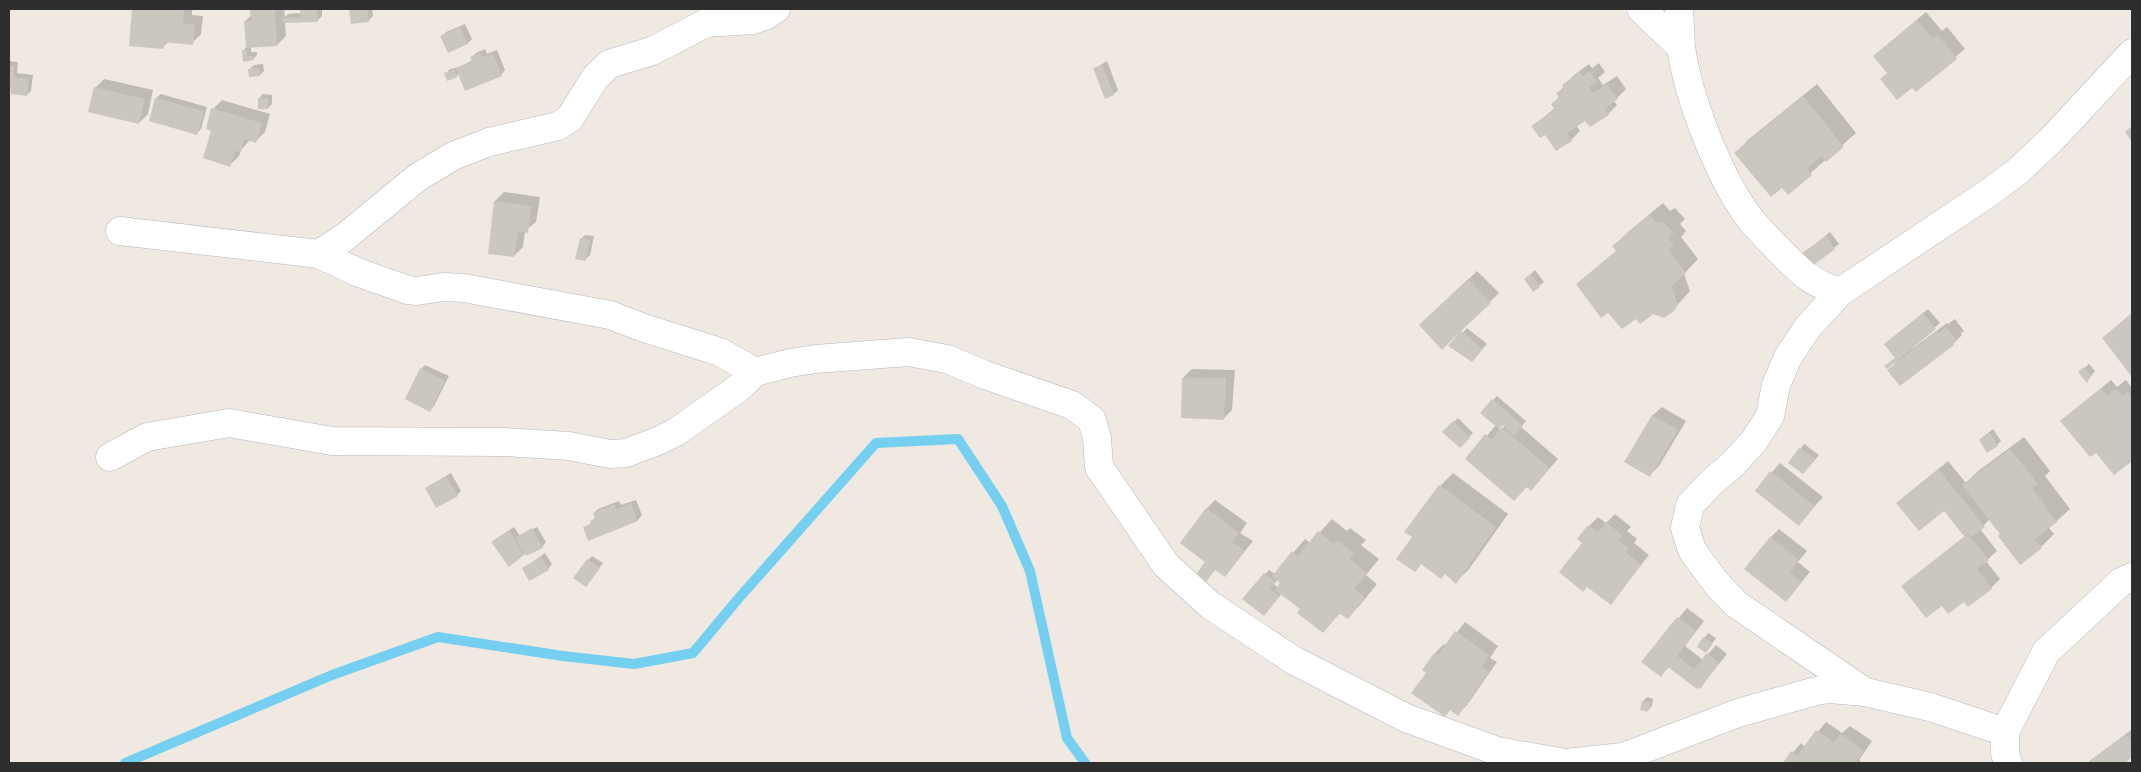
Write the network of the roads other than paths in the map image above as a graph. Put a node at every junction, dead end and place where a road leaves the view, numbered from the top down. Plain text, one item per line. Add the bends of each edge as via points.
1 (776, 9) edge
2 (1641, 9) edge
3 (1679, 9) edge
4 (1681, 47) junction
5 (2132, 53) edge
6 (120, 231) dead end
7 (319, 254) junction
8 (1840, 292) junction
9 (755, 372) junction
10 (110, 457) dead end
11 (2132, 577) edge
12 (1865, 692) junction
13 (2005, 732) junction
14 (1565, 763) edge
15 (2008, 763) edge

1 - 7 street via 753,20 706,23 652,51 609,64 595,78 570,118 558,126 489,142 453,156 418,177 345,237
2 - 4 street
3 - 4 street
4 - 8 street via 1702,124 1724,176 1748,216 1803,275
5 - 8 street via 2018,171
6 - 7 street
7 - 9 street via 408,290 464,288 610,315 720,352
8 - 12 street via 1788,357 1776,385 1770,416 1754,441 1690,505 1685,528 1692,550 1736,604
9 - 10 street via 740,387 676,432 626,453 504,442 332,441 230,423 147,438
9 - 14 street via 816,359 908,352 947,359 1072,405 1092,420 1097,438 1098,467 1166,565 1210,605 1293,660 1406,718 1497,751
11 - 13 street via 2121,582 2046,652
12 - 13 street via 1930,706
12 - 14 street via 1816,690 1738,713 1623,758
13 - 15 street

